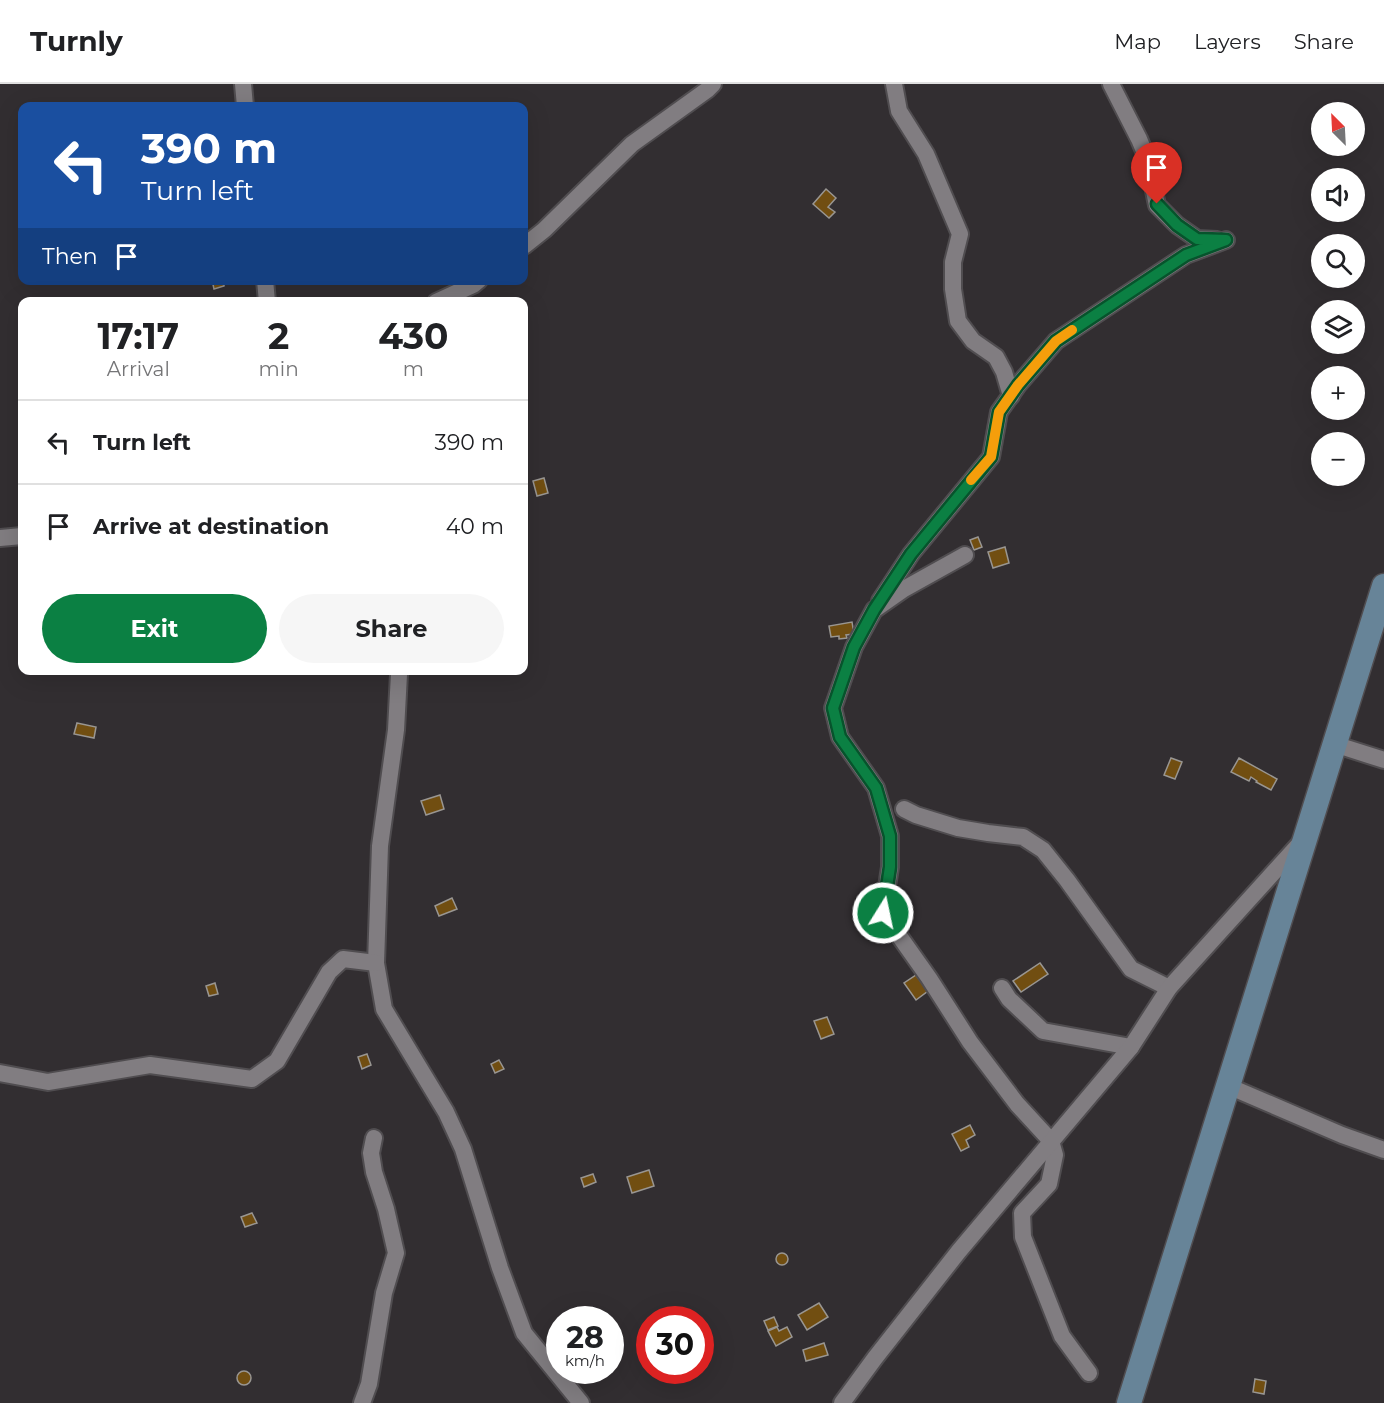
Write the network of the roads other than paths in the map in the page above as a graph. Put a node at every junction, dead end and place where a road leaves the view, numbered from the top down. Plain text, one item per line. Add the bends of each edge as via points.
1 (243, 84) edge
2 (713, 84) edge
3 (894, 84) edge
4 (1111, 84) edge
5 (245, 102) edge
6 (528, 243) edge
7 (473, 285) edge
8 (447, 297) edge
9 (1011, 396) junction
10 (18, 536) edge
11 (0, 538) edge
12 (965, 555) dead end
13 (1384, 586) edge
14 (874, 610) junction
15 (399, 675) edge
16 (1334, 744) junction
17 (1384, 760) edge
18 (904, 809) dead end
19 (1305, 838) junction
20 (376, 963) junction
21 (1002, 988) dead end
22 (1169, 988) junction
23 (1131, 1047) junction
24 (0, 1073) edge
25 (1228, 1086) junction
26 (374, 1138) dead end
27 (1052, 1142) junction
28 (1384, 1150) edge
29 (1089, 1373) dead end
30 (362, 1403) edge
31 (581, 1403) edge
32 (842, 1403) edge
33 (1129, 1403) edge

1 - 5 street
2 - 6 street via 632,144
3 - 9 street via 899,111 926,154 960,234 953,262 958,321 973,341 996,357
4 - 9 street via 1147,158 1157,204 1197,239 1226,240 1186,255 1056,341
7 - 8 street
9 - 14 street via 999,412 991,457 911,554
10 - 11 street
12 - 14 street
13 - 16 main road
14 - 27 street via 854,647 833,708 840,737 876,788 890,836 883,913 970,1042
15 - 20 street via 396,730 380,846
16 - 17 street
16 - 19 main road
18 - 22 street via 958,828 1023,837 1043,850 1131,969
19 - 22 street
19 - 25 main road
20 - 24 street via 343,959 329,972 277,1061 252,1079 150,1065 48,1082
20 - 31 street via 384,1009 446,1112 463,1149 524,1333
21 - 23 street via 1043,1031
22 - 23 street
23 - 27 street
25 - 28 street
25 - 33 main road
26 - 30 street via 374,1172 396,1253
27 - 29 street via 1055,1155 1049,1184 1022,1213 1023,1237 1062,1336
27 - 32 street via 959,1251

